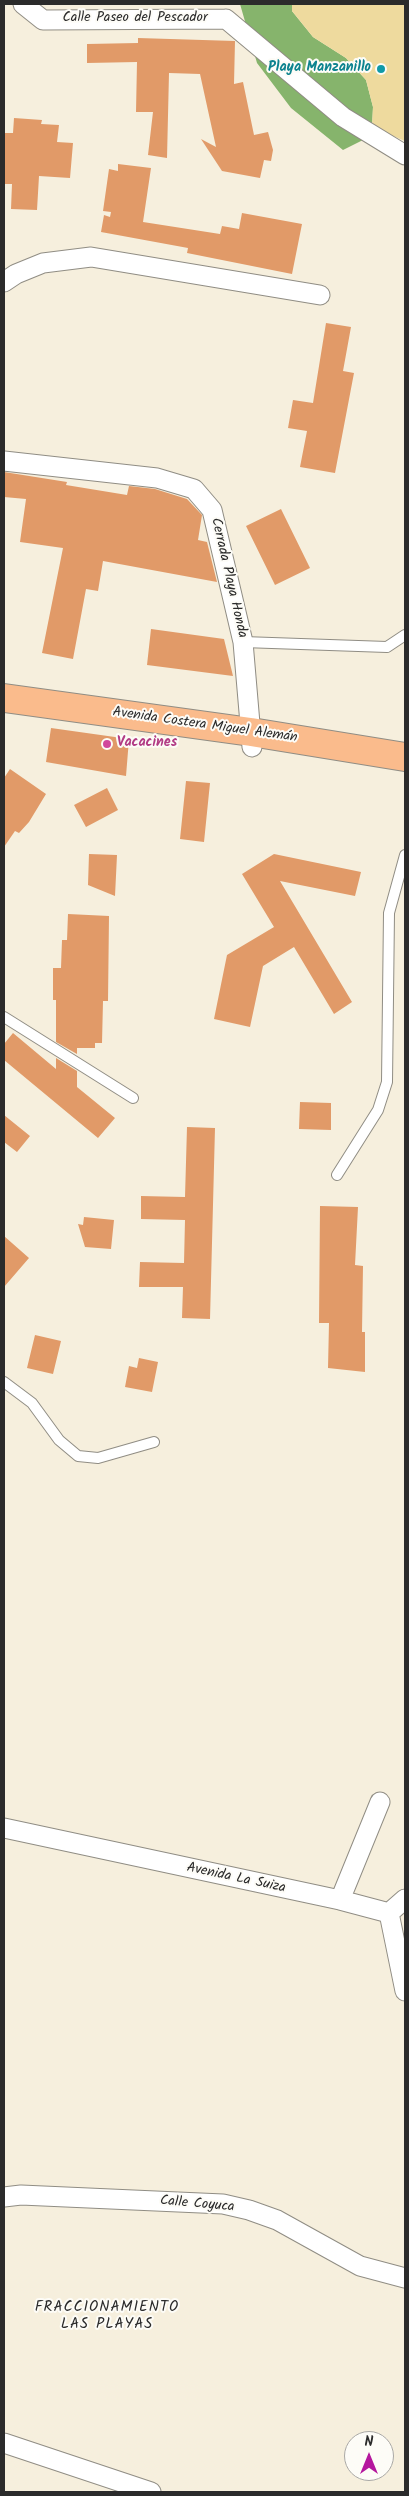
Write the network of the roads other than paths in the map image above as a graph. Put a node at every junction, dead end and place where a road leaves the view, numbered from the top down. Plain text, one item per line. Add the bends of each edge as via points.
1 (28, 7) edge
2 (225, 11) edge
3 (405, 155) edge
4 (4, 282) edge
5 (320, 295) dead end
6 (4, 461) edge
7 (405, 635) edge
8 (243, 642) junction
9 (4, 698) edge
10 (4, 712) edge
11 (251, 740) junction
12 (405, 757) edge
13 (405, 768) edge
14 (405, 854) edge
15 (4, 1017) edge
16 (133, 1098) dead end
17 (337, 1175) dead end
18 (4, 1382) edge
19 (154, 1442) dead end
20 (380, 1802) dead end
21 (4, 1828) edge
22 (405, 1899) edge
23 (340, 1900) junction
24 (389, 1912) junction
25 (405, 1991) edge
26 (4, 2197) edge
27 (405, 2278) edge
28 (4, 2443) edge
29 (151, 2492) edge

1 - 2 street, Calle Paseo del Pescador via 43,20
2 - 3 street via 343,117
4 - 5 street via 44,263 91,257
6 - 8 street, Cerrada Playa Honda via 156,478 194,489 212,510
7 - 8 lane via 387,647
8 - 11 street, Cerrada Playa Honda
9 - 11 main road, Avenida Costera Miguel Alemán
10 - 11 main road, Avenida Costera Miguel Alemán
11 - 12 main road, Avenida Costera Miguel Alemán
11 - 13 main road, Avenida Costera Miguel Alemán
14 - 17 lane via 389,913 387,1082 378,1110
15 - 16 lane
18 - 19 lane via 32,1403 59,1440 78,1456 98,1458
20 - 23 street
21 - 23 street, Avenida La Suiza
22 - 24 street
23 - 24 street, Avenida La Suiza
24 - 25 street
26 - 27 street, Calle Coyuca via 21,2195 223,2204 276,2220 360,2266
28 - 29 street

